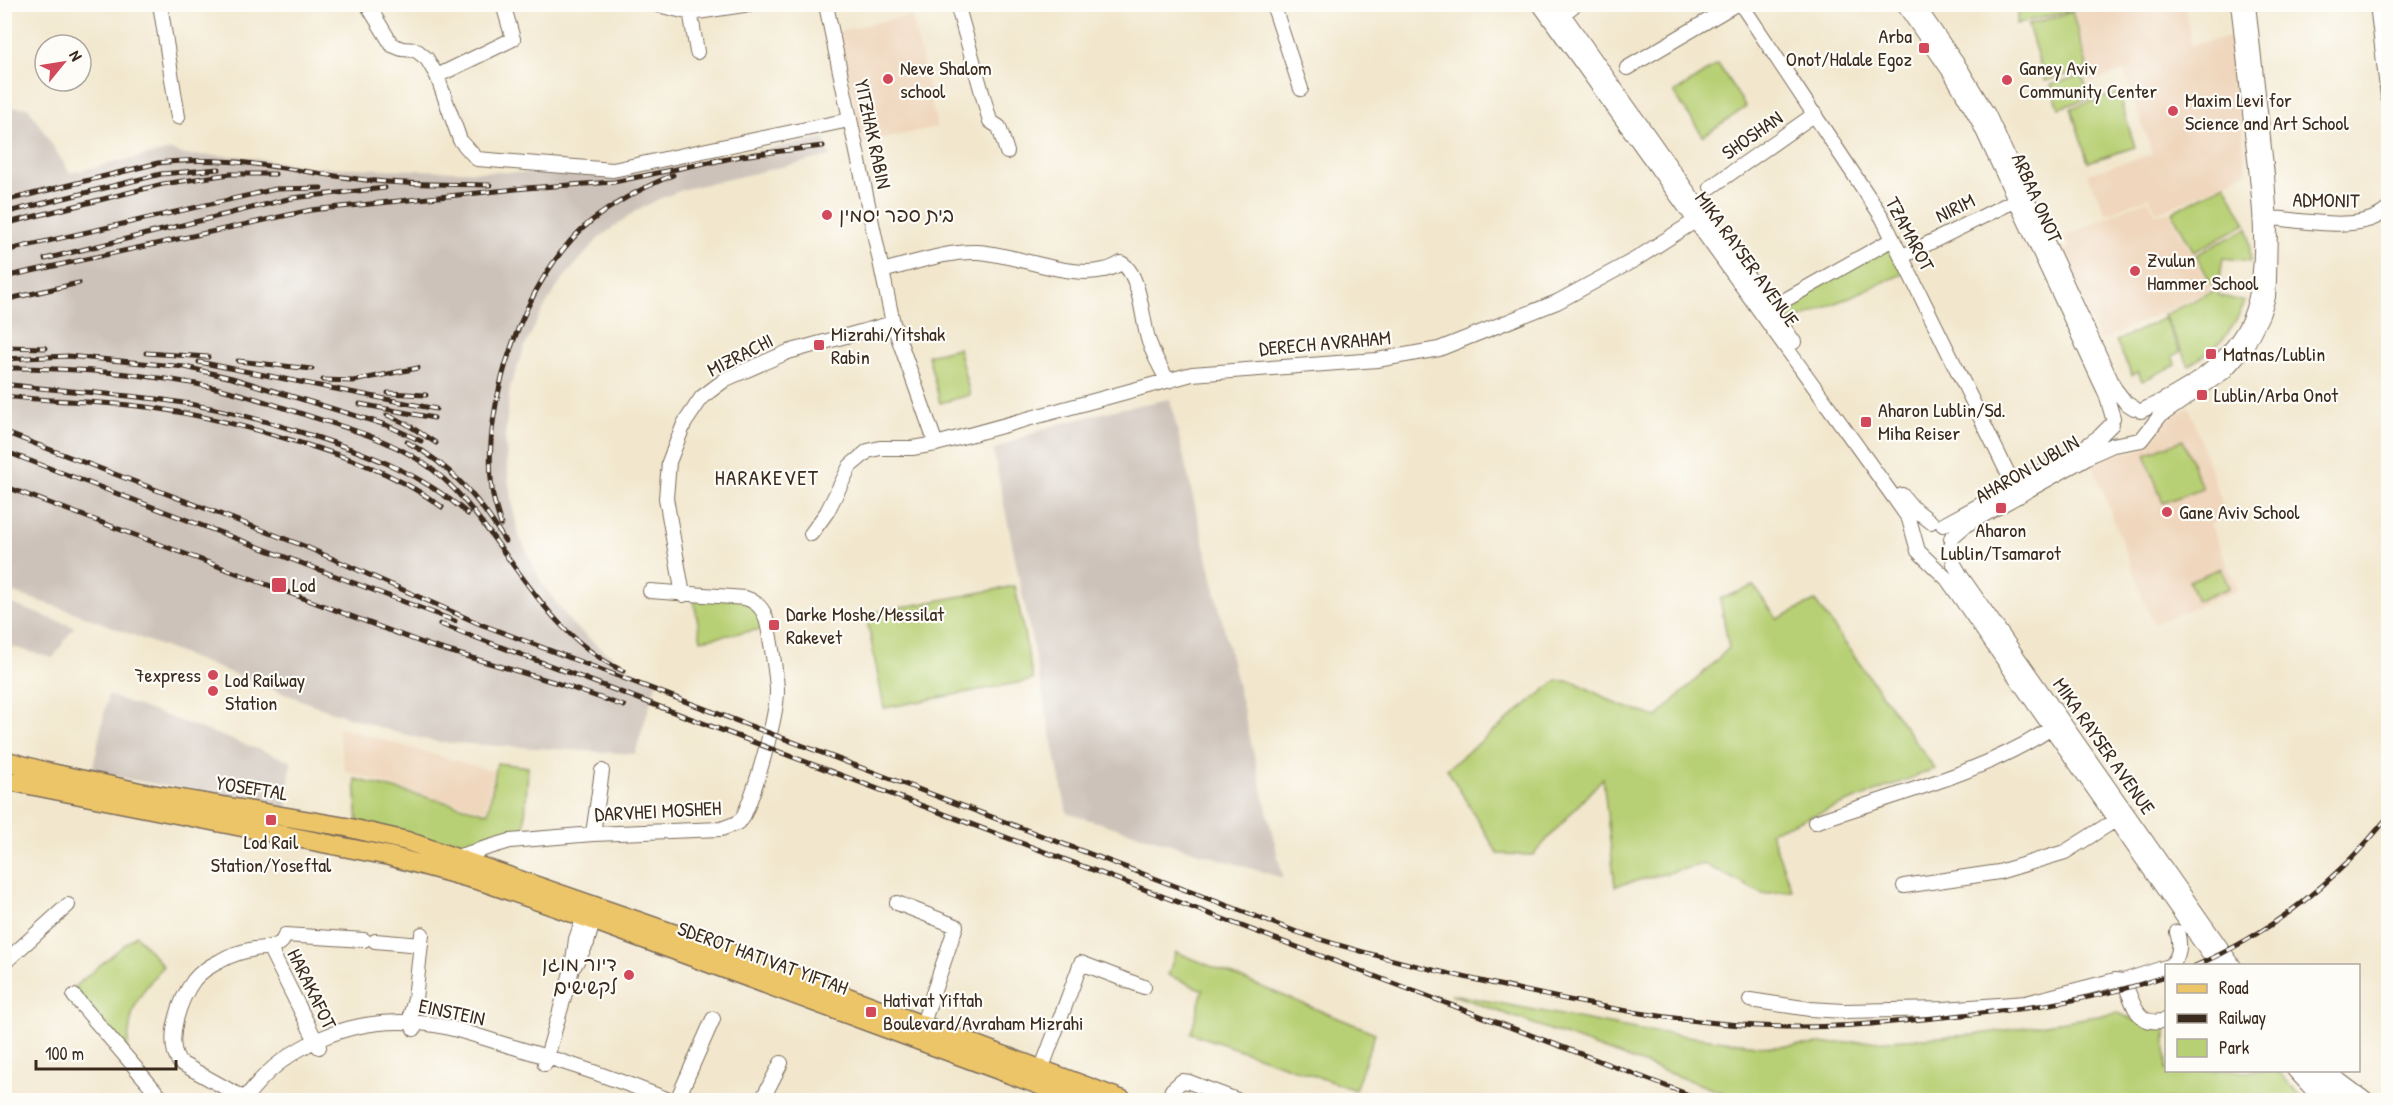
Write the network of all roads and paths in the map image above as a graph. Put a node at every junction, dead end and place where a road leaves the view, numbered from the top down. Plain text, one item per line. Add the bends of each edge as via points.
1 (160, 4) edge
2 (367, 4) edge
3 (503, 4) edge
4 (654, 4) edge
5 (750, 4) edge
6 (825, 4) edge
7 (957, 4) edge
8 (1274, 4) edge
9 (1539, 4) edge
10 (1576, 4) edge
11 (1738, 4) edge
12 (1903, 4) edge
13 (1916, 4) edge
14 (2238, 4) edge
15 (2248, 4) edge
16 (2376, 4) edge
17 (1558, 7) edge
18 (690, 9) edge
19 (1549, 18) junction
20 (2385, 49) edge
21 (697, 52) dead end
22 (1626, 68) dead end
23 (437, 76) junction
24 (1300, 89) dead end
25 (2388, 97) edge
26 (1815, 114) junction
27 (178, 117) dead end
28 (849, 120) junction
29 (1007, 152) dead end
30 (1711, 187) dead end
31 (2021, 197) junction
32 (2387, 211) edge
33 (2265, 217) junction
34 (1695, 221) junction
35 (1893, 239) junction
36 (1901, 257) junction
37 (882, 271) junction
38 (1785, 300) dead end
39 (893, 323) junction
40 (1167, 381) junction
41 (2137, 409) junction
42 (2112, 421) junction
43 (2147, 431) junction
44 (2126, 443) junction
45 (936, 444) junction
46 (2017, 491) junction
47 (1937, 524) junction
48 (811, 534) dead end
49 (1915, 540) junction
50 (1951, 542) junction
51 (1928, 558) junction
52 (650, 591) dead end
53 (683, 595) junction
54 (2050, 729) junction
55 (4, 760) edge
56 (602, 771) dead end
57 (4, 780) edge
58 (2114, 820) junction
59 (1815, 822) dead end
60 (593, 834) junction
61 (491, 845) junction
62 (456, 856) junction
63 (441, 869) joint
64 (491, 869) junction
65 (1904, 886) dead end
66 (897, 903) dead end
67 (68, 905) dead end
68 (591, 914) junction
69 (2177, 932) dead end
70 (269, 947) junction
71 (4, 963) edge
72 (2170, 964) edge
73 (2216, 964) edge
74 (2233, 964) edge
75 (2165, 967) edge
76 (2123, 981) junction
77 (1144, 987) dead end
78 (74, 996) dead end
79 (1750, 1000) dead end
80 (713, 1019) dead end
81 (2165, 1020) edge
82 (415, 1025) junction
83 (921, 1034) junction
84 (317, 1044) junction
85 (546, 1060) junction
86 (781, 1063) dead end
87 (1041, 1070) junction
88 (2295, 1072) edge
89 (2306, 1072) edge
90 (2327, 1072) edge
91 (2318, 1093) edge
92 (1070, 1094) edge
93 (247, 1100) edge
94 (163, 1101) edge
95 (650, 1101) edge
96 (669, 1101) edge
97 (677, 1101) edge
98 (762, 1101) edge
99 (1123, 1101) edge
100 (1168, 1101) edge
101 (1237, 1101) edge
102 (2343, 1101) edge
103 (2366, 1101) edge

1 - 27 street
2 - 23 street via 392,45 416,50
3 - 23 street via 513,39
4 - 18 street
5 - 18 street
6 - 28 street, YITZHAK RABIN
7 - 29 street via 990,121 999,127
8 - 24 street
9 - 19 street, MIKA RAYSER AVENUE
10 - 17 street
11 - 22 street
11 - 26 street, TZAMAROT
12 - 31 street, ARBAA ONOT via 1952,75
13 - 31 street, ARBAA ONOT via 1988,114
14 - 33 street
15 - 33 street
16 - 20 street
17 - 19 street
17 - 47 street, MIKA RAYSER AVENUE via 1900,493 1912,507
18 - 21 street
19 - 34 street, MIKA RAYSER AVENUE
20 - 25 street
23 - 28 street via 460,140 477,159 613,170
26 - 30 street, SHOSHAN
26 - 35 street, TZAMAROT
28 - 37 street, YITZHAK RABIN
31 - 36 street, NIRIM
31 - 41 street, ARBAA ONOT via 2115,389
31 - 42 street, ARBAA ONOT via 2106,394
32 - 33 street, ADMONIT via 2361,223
33 - 41 street via 2257,295 2237,340 2226,355 2175,394
33 - 43 street via 2270,264 2268,297 2255,331 2224,372 2158,417
34 - 40 street, DERECH AVRAHAM via 1557,302 1439,349 1377,360 1192,374
34 - 49 street, MIKA RAYSER AVENUE via 1909,519
35 - 36 street, TZAMAROT
35 - 38 street
36 - 46 street, TZAMAROT
37 - 39 street, YITZHAK RABIN
37 - 40 street via 974,252 1085,272 1121,263 1138,291 1149,342
39 - 45 street, YITZHAK RABIN
39 - 53 street, MIZRACHI via 788,352 726,379 702,397 684,424 669,462 666,498
40 - 45 street, DERECH AVRAHAM
41 - 42 street via 2124,408
41 - 43 street via 2147,420
42 - 44 street via 2117,438
42 - 46 street, AHARON LUBLIN via 2100,436
43 - 44 street via 2136,442
44 - 46 street, AHARON LUBLIN via 2095,453
45 - 48 street, DERECH AVRAHAM via 868,451 850,466
46 - 47 street, AHARON LUBLIN
46 - 50 street, AHARON LUBLIN via 1966,525
47 - 49 street via 1922,526
47 - 50 street
49 - 51 street via 1918,551
50 - 51 street via 1944,555
50 - 74 street, MIKA RAYSER AVENUE via 1954,564 1961,576
51 - 54 street, MIKA RAYSER AVENUE via 1947,579
52 - 53 street, DARVHEI MOSHEH
53 - 60 street, DARVHEI MOSHEH via 745,598 758,604 765,615 777,690 770,733 746,810 737,823 721,829
54 - 58 street, MIKA RAYSER AVENUE
54 - 59 street via 1980,766
55 - 62 main road, YOSEFTAL via 140,792 355,829
56 - 60 street
57 - 63 main road, YOSEFTAL via 368,851
58 - 65 street via 2065,852 1999,872
58 - 73 street, MIKA RAYSER AVENUE
60 - 61 street, DARVHEI MOSHEH
61 - 62 street, DARVHEI MOSHEH
61 - 64 street via 483,856
62 - 64 main road, YOSEFTAL
63 - 68 main road, SDEROT HATIVAT YIFTAH
64 - 68 main road, SDEROT HATIVAT YIFTAH
66 - 83 street via 956,926
67 - 71 street
68 - 83 main road, SDEROT HATIVAT YIFTAH via 730,953
68 - 85 street via 574,949
69 - 72 street via 2178,956
70 - 82 street, HARAKAFOT via 281,943 285,935 422,940
70 - 84 street, HARAKAFOT
70 - 93 street, HARAKAFOT via 238,953 207,967 183,998 174,1034 173,1047 179,1062
75 - 76 street
76 - 79 street via 2026,1003 1944,1008 1844,1011
76 - 81 street via 2137,1014 2151,1021
77 - 87 street via 1081,963
78 - 94 street
80 - 97 street
82 - 84 street, EINSTEIN
82 - 85 street, EINSTEIN via 450,1038
83 - 87 main road, SDEROT HATIVAT YIFTAH
83 - 92 main road, SDEROT HATIVAT YIFTAH
84 - 93 street, EINSTEIN via 272,1068
85 - 95 street, EINSTEIN
85 - 96 street, EINSTEIN via 600,1073
86 - 98 street
87 - 92 main road, SDEROT HATIVAT YIFTAH
88 - 91 street
89 - 91 street
90 - 103 street
91 - 102 street
92 - 99 main road
100 - 101 street via 1172,1090 1182,1081

